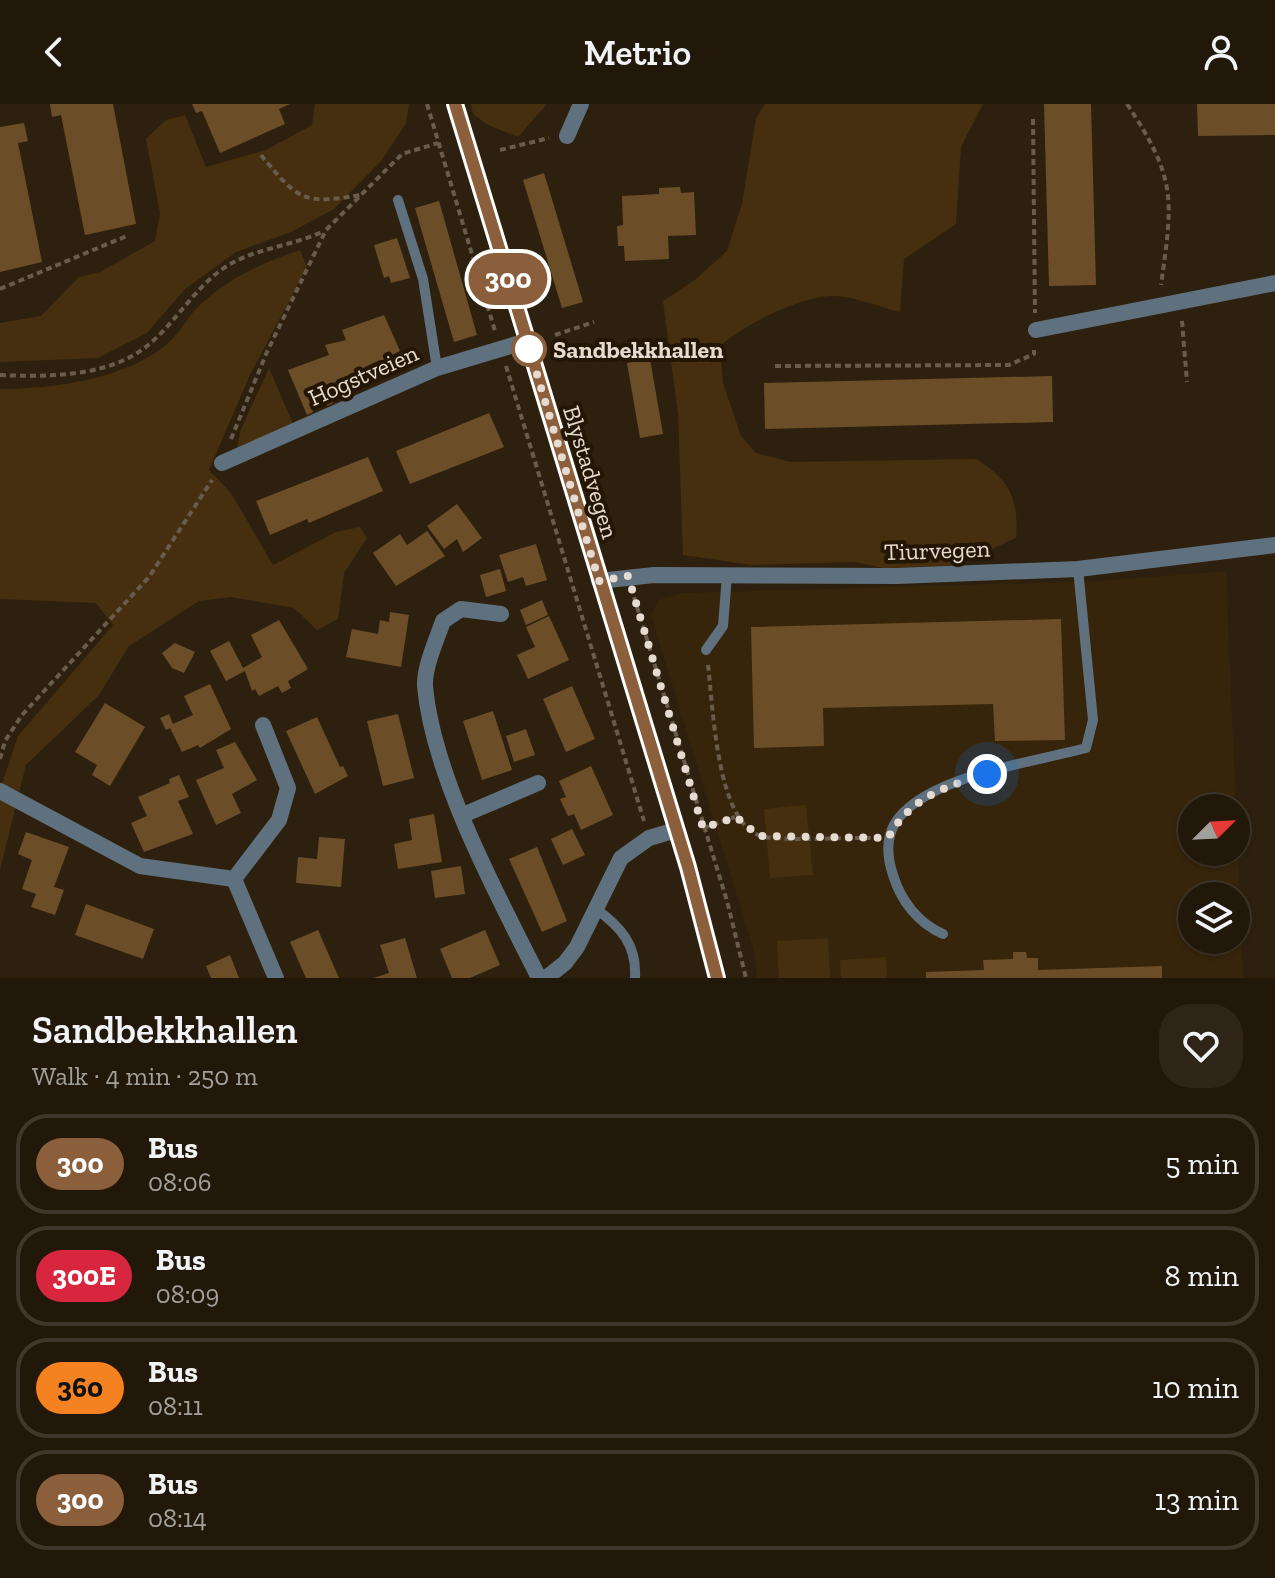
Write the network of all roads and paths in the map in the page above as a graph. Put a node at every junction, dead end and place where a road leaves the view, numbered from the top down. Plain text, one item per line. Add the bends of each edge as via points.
1 (427, 104) edge
2 (581, 104) edge
3 (1127, 104) edge
4 (457, 111) edge
5 (1033, 119) dead end
6 (567, 136) joint
7 (500, 150) dead end
8 (261, 155) dead end
9 (362, 195) dead end
10 (398, 200) dead end
11 (326, 230) dead end
12 (129, 235) dead end
13 (1275, 283) edge
14 (0, 289) edge
15 (1179, 299) junction
16 (1159, 304) junction
17 (594, 322) dead end
18 (1036, 330) junction
19 (555, 335) dead end
20 (527, 341) junction
21 (501, 351) junction
22 (775, 366) dead end
23 (437, 368) junction
24 (0, 375) edge
25 (1187, 382) dead end
26 (222, 463) dead end
27 (1275, 545) edge
28 (1078, 569) junction
29 (727, 575) junction
30 (628, 576) junction
31 (599, 581) junction
32 (501, 614) dead end
33 (706, 650) joint
34 (263, 725) dead end
35 (538, 783) dead end
36 (0, 791) edge
37 (463, 815) junction
38 (736, 817) junction
39 (703, 828) junction
40 (676, 830) junction
41 (649, 838) junction
42 (888, 838) junction
43 (234, 879) junction
44 (596, 909) junction
45 (943, 934) dead end
46 (276, 978) edge
47 (539, 978) edge
48 (546, 978) edge
49 (635, 978) edge
50 (717, 978) edge
51 (746, 978) edge

1 - 21 path
2 - 6 street
3 - 16 path via 1162,166 1172,209
4 - 20 main road, Blystadvegen
5 - 18 path
6 - 7 path
8 - 9 path via 296,192 317,203
10 - 23 lane via 423,279
11 - 24 path via 221,270 144,349 118,363
12 - 14 path
13 - 15 street
15 - 16 street
15 - 25 path
16 - 18 street
17 - 19 path
18 - 22 path via 1034,354 1009,365
20 - 21 street, Hogstveien
20 - 31 main road, Blystadvegen
21 - 23 street, Hogstveien
21 - 41 path
23 - 26 street, Hogstveien
27 - 28 street, Tiurvegen
28 - 29 street, Tiurvegen
28 - 42 lane via 1093,720 1086,748 974,777 931,794 902,814
29 - 30 street, Tiurvegen
29 - 33 lane via 723,626
30 - 31 street, Tiurvegen
30 - 39 path
31 - 40 main road, Blystadvegen
32 - 37 street via 461,609 443,621 425,683 438,750
33 - 38 path via 720,765
34 - 43 street via 288,788 279,820
35 - 37 street
36 - 43 street via 140,866
37 - 47 street
38 - 39 path
38 - 42 path via 759,836
39 - 51 path
40 - 41 street
40 - 50 main road, Blystadvegen
41 - 44 street via 621,858
42 - 45 lane via 897,889 909,909
43 - 46 street
44 - 48 street via 577,947
44 - 49 lane via 626,935

